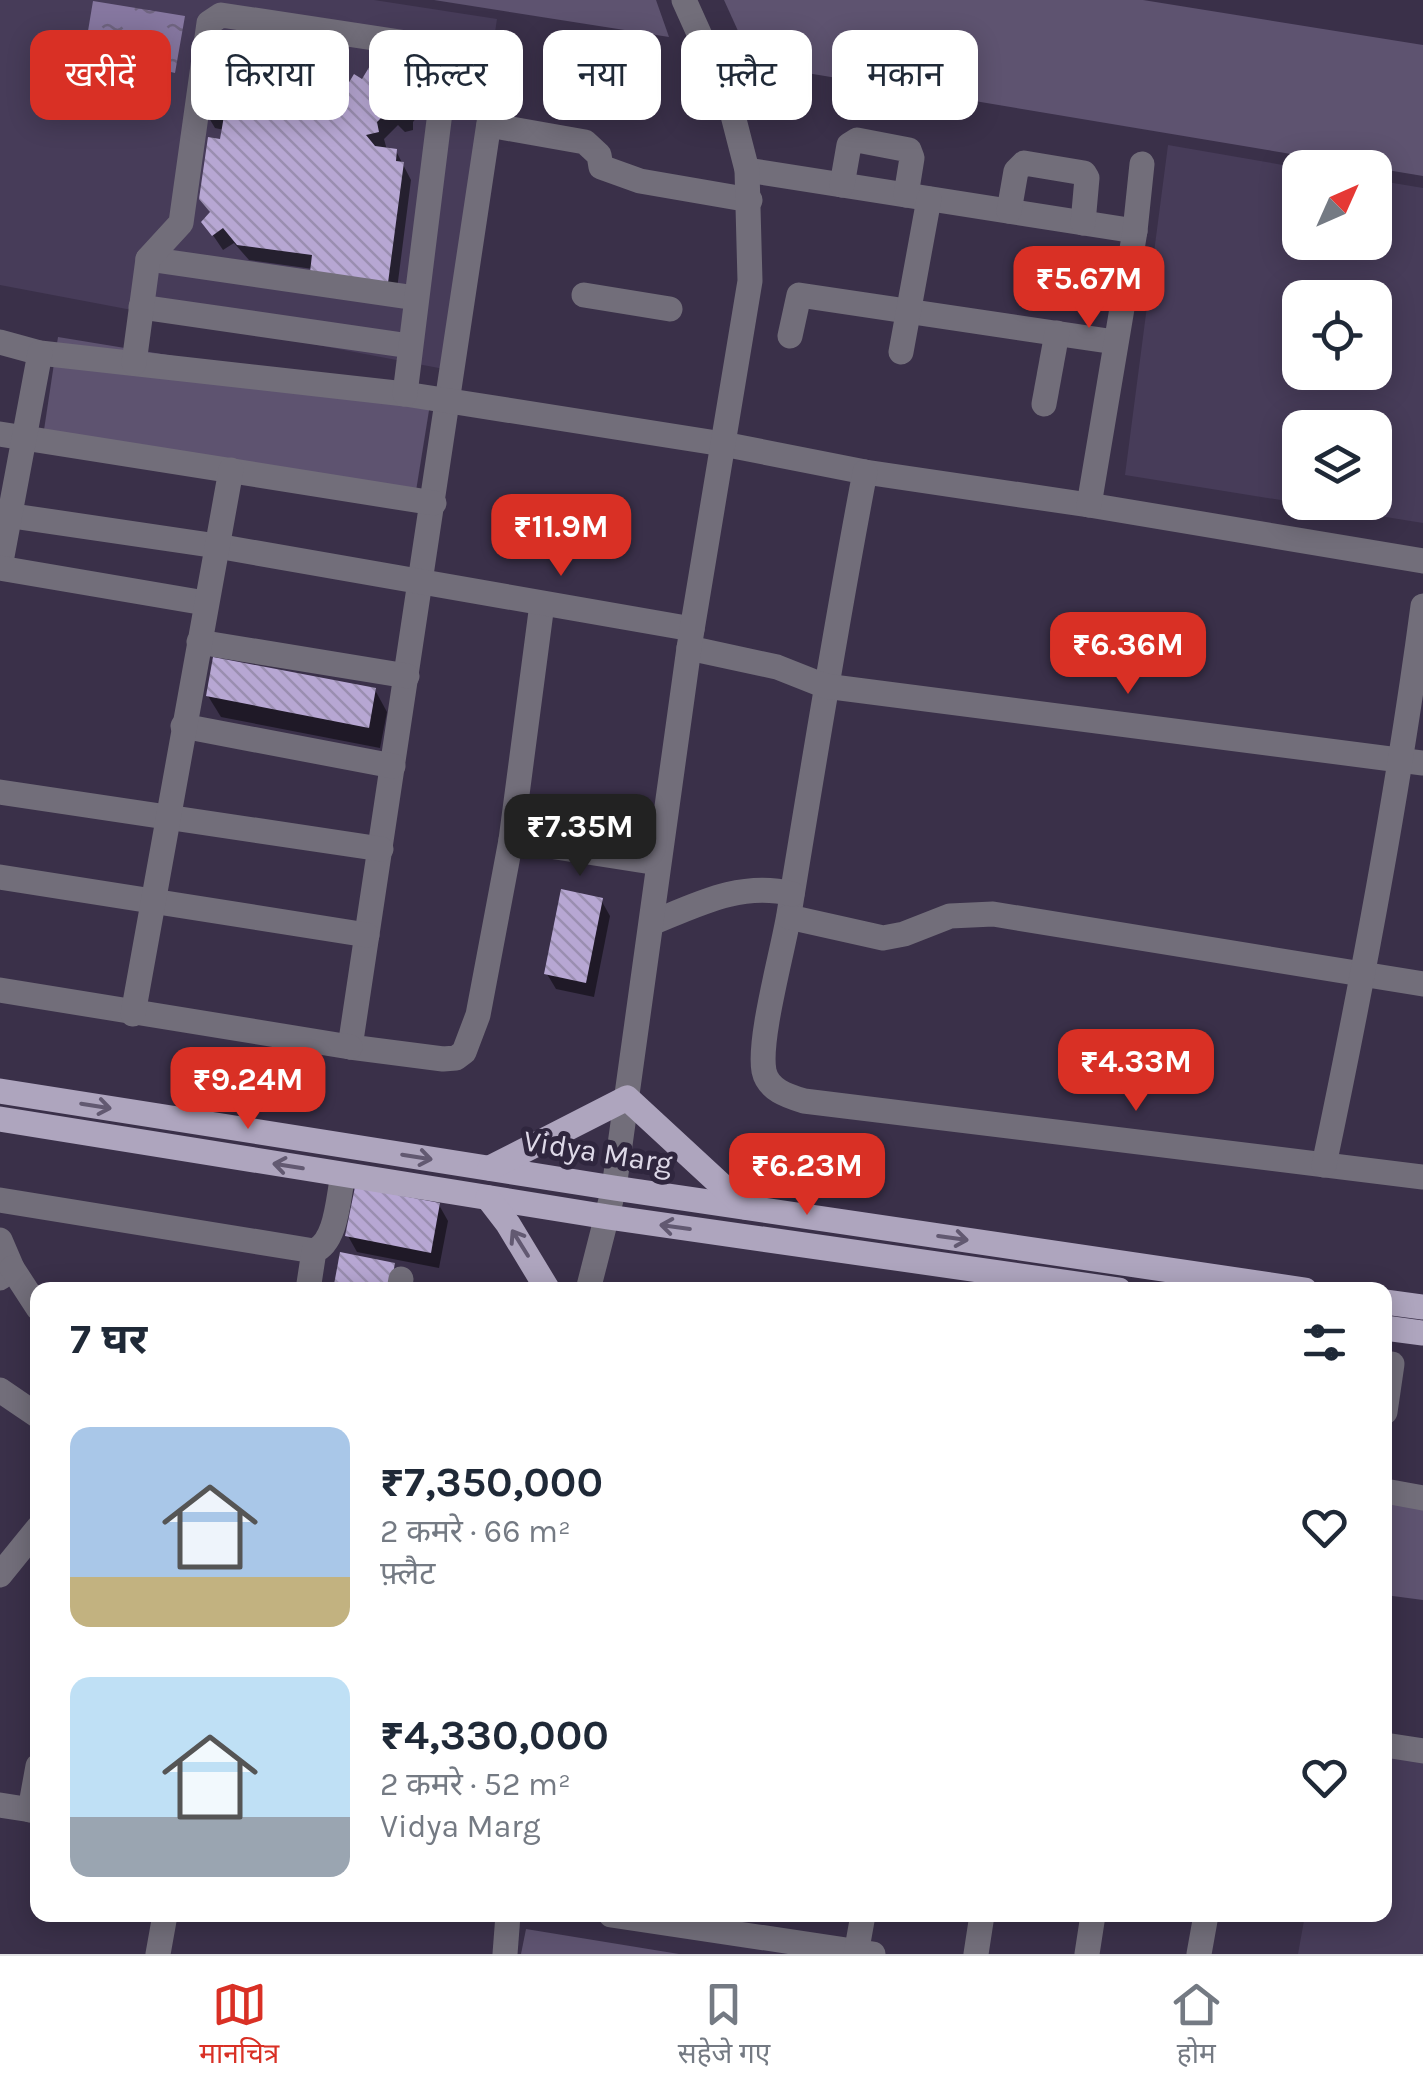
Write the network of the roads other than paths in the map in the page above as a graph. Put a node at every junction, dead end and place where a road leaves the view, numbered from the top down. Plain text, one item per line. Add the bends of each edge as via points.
1 (684, 0) edge
2 (490, 120) edge
3 (489, 126) junction
4 (1142, 164) dead end
5 (747, 170) junction
6 (842, 185) junction
7 (917, 197) junction
8 (750, 200) junction
9 (1010, 211) junction
10 (1082, 223) junction
11 (1135, 231) junction
12 (148, 259) junction
13 (584, 295) dead end
14 (416, 298) junction
15 (141, 307) junction
16 (670, 310) dead end
17 (910, 310) junction
18 (1057, 333) junction
19 (790, 336) dead end
20 (0, 342) edge
21 (1115, 342) junction
22 (410, 346) junction
23 (40, 352) junction
24 (902, 352) dead end
25 (134, 363) junction
26 (404, 394) junction
27 (448, 401) junction
28 (1044, 404) dead end
29 (11, 436) edge
30 (724, 444) junction
31 (231, 470) junction
32 (865, 472) junction
33 (434, 503) junction
34 (1089, 504) junction
35 (4, 515) edge
36 (216, 546) junction
37 (1423, 561) edge
38 (0, 568) edge
39 (422, 584) junction
40 (205, 604) junction
41 (542, 604) junction
42 (1423, 606) edge
43 (690, 638) junction
44 (198, 642) junction
45 (407, 676) junction
46 (825, 686) junction
47 (183, 726) junction
48 (1413, 761) edge
49 (393, 766) junction
50 (0, 792) edge
51 (169, 816) junction
52 (511, 840) junction
53 (380, 849) junction
54 (658, 863) junction
55 (0, 876) edge
56 (154, 902) junction
57 (791, 905) junction
58 (652, 923) junction
59 (367, 935) junction
60 (1364, 975) junction
61 (1423, 984) edge
62 (0, 990) edge
63 (133, 1014) junction
64 (350, 1047) junction
65 (0, 1091) edge
66 (627, 1098) junction
67 (0, 1120) edge
68 (1324, 1165) junction
69 (490, 1168) junction
70 (343, 1175) junction
71 (1423, 1177) edge
72 (614, 1188) junction
73 (488, 1198) junction
74 (0, 1200) edge
75 (745, 1208) junction
76 (608, 1218) junction
77 (0, 1240) edge
78 (314, 1251) junction
79 (6, 1273) edge
80 (309, 1282) edge
81 (543, 1282) edge
82 (590, 1282) edge
83 (1061, 1282) edge
84 (1250, 1282) edge
85 (30, 1299) edge
86 (1392, 1303) edge
87 (1423, 1307) edge
88 (1392, 1329) edge
89 (1423, 1333) edge
90 (0, 1390) edge
91 (30, 1411) edge
92 (1392, 1492) edge
93 (1423, 1498) edge
94 (30, 1538) edge
95 (0, 1575) edge
96 (1392, 1746) edge
97 (1423, 1751) edge
98 (0, 1805) edge
99 (30, 1809) edge
100 (164, 1922) edge
101 (507, 1922) edge
102 (702, 1922) edge
103 (863, 1922) edge
104 (981, 1922) edge
105 (1092, 1922) edge
106 (1205, 1922) edge
107 (754, 1926) edge
108 (862, 1953) edge
109 (158, 1954) edge
110 (505, 1954) edge
111 (976, 1954) edge
112 (1087, 1954) edge
113 (1199, 1954) edge

1 - 5 street via 729,100
2 - 3 street
3 - 8 street via 586,142 602,167 640,181
3 - 27 street
4 - 11 street
5 - 6 street
5 - 8 street
6 - 7 street
6 - 7 street via 849,145 857,140 909,150
7 - 9 street
7 - 17 street
8 - 30 street via 750,281
9 - 10 street
9 - 10 street via 1016,171 1024,163 1084,173
10 - 11 street
11 - 21 street
12 - 14 street
12 - 14 street via 180,223 208,23 221,15 433,48 446,64
12 - 15 street
13 - 16 street
14 - 22 street
15 - 22 street
15 - 25 street
17 - 18 street
17 - 19 street via 799,295
17 - 24 street
18 - 21 street
18 - 28 street
20 - 23 street
21 - 34 street
22 - 26 street
23 - 25 street
23 - 29 street
25 - 26 street
26 - 27 street
27 - 30 street
27 - 33 street
29 - 31 street
29 - 35 street
30 - 32 street
30 - 43 street
31 - 33 street
31 - 36 street
32 - 34 street
32 - 46 street
33 - 39 street
34 - 37 street
35 - 36 street
35 - 38 street
36 - 39 street
36 - 40 street
38 - 40 street
39 - 41 street
39 - 45 street
40 - 44 street
41 - 43 street
41 - 52 street
42 - 48 street
43 - 46 street
43 - 54 street
44 - 45 street
44 - 47 street
45 - 49 street
46 - 48 street
46 - 57 street
47 - 49 street
47 - 51 street
48 - 60 street
49 - 53 street
50 - 51 street
51 - 53 street
51 - 56 street
52 - 54 street
52 - 64 street via 478,1015 464,1052 443,1059
53 - 59 street
54 - 58 street
55 - 56 street
56 - 59 street
56 - 63 street
57 - 58 street via 774,890 736,892
57 - 60 street via 883,938 950,916 993,914
57 - 68 street via 764,1060 768,1081 790,1096
58 - 66 street
59 - 64 street
60 - 61 street
60 - 68 street
62 - 63 street
63 - 64 street
65 -> 69 main road, Vidya Marg
66 - 69 main road
66 - 72 street
66 - 75 main road
70 -> 67 main road, Vidya Marg
68 - 71 street
69 - 72 main road, Vidya Marg
70 - 73 main road, Vidya Marg
70 - 78 street via 328,1239
72 - 75 main road, Vidya Marg
72 - 76 street
73 - 76 main road, Vidya Marg
81 -> 73 main road
74 - 78 street
75 -> 84 main road, Vidya Marg
76 - 82 street
83 -> 76 main road, Vidya Marg
77 - 79 street
78 - 80 street
79 - 85 street
86 - 87 main road
88 - 89 main road
90 - 91 street
92 - 93 street
94 - 95 street
96 - 97 street
98 - 99 street
100 - 109 street
101 - 110 street
102 - 107 street
103 - 108 street
104 - 111 street
105 - 112 street
106 - 113 street
107 - 108 street

